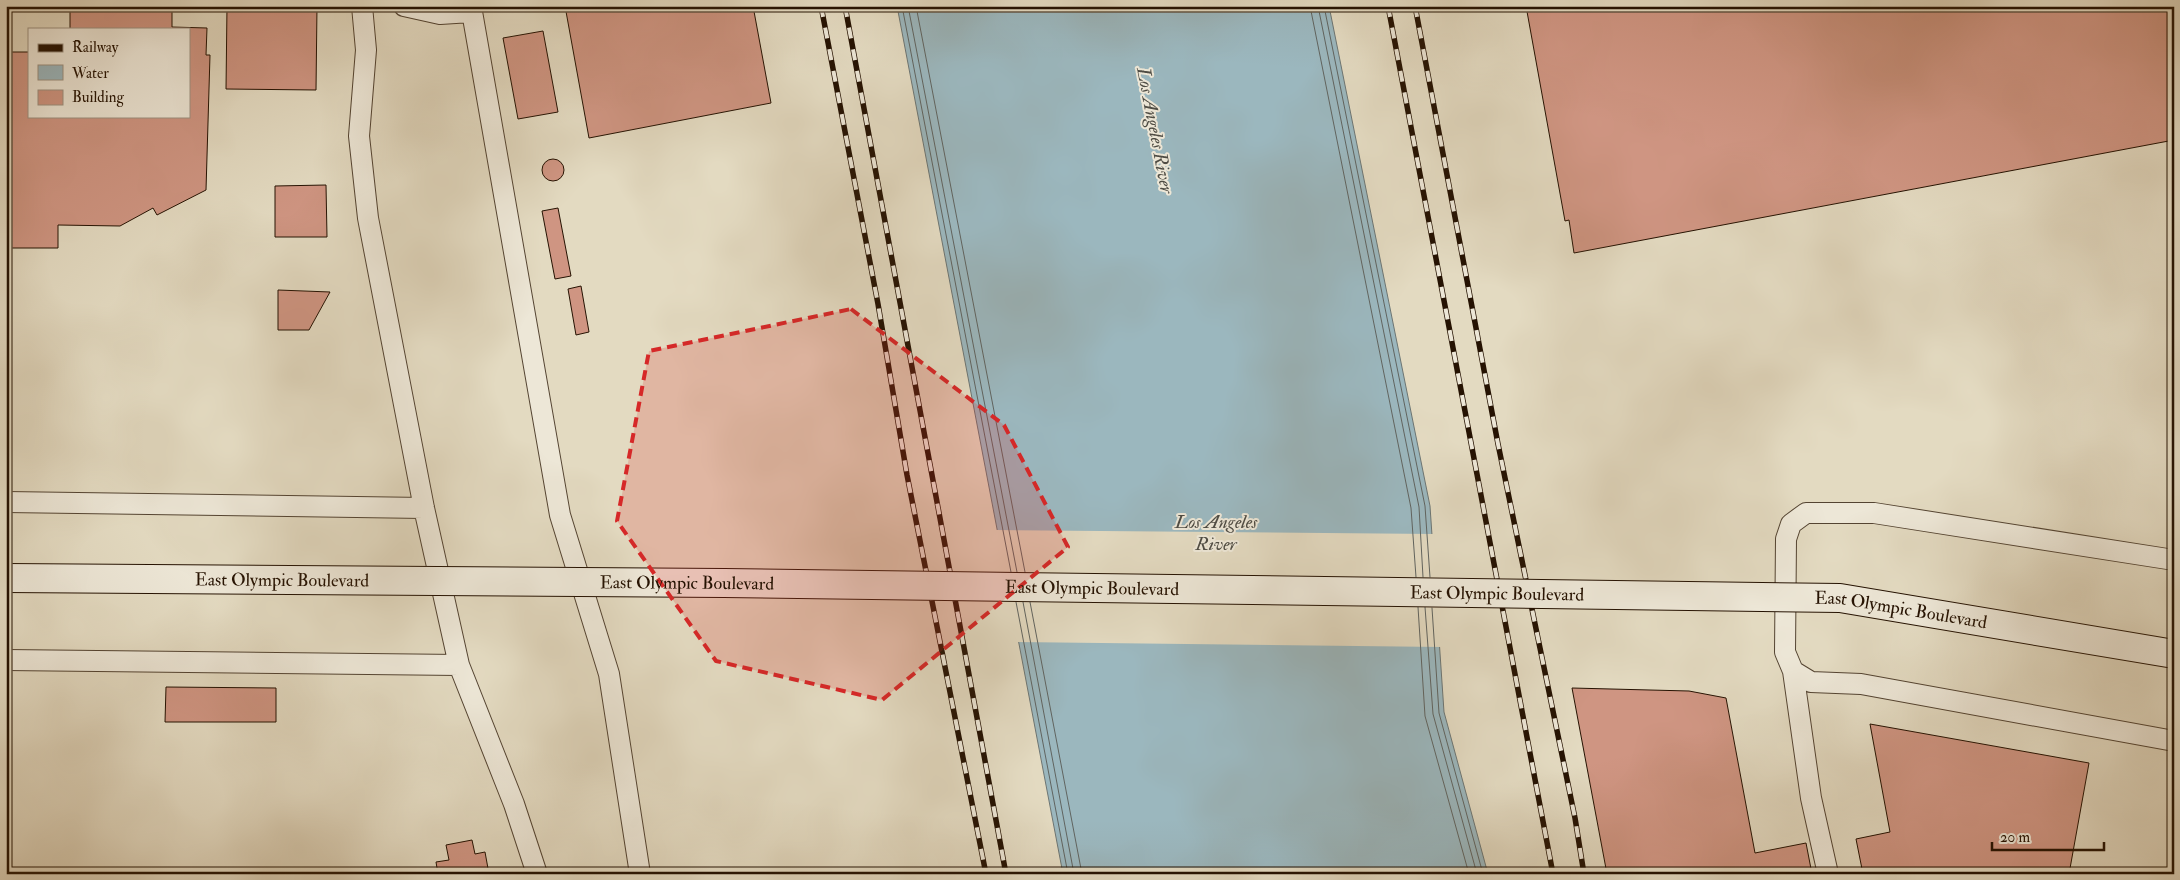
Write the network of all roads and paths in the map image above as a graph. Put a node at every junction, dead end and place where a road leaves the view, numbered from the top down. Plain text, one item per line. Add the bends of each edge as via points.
1 (362, 6) edge
2 (404, 6) edge
3 (471, 9) edge
4 (6, 502) edge
5 (424, 508) junction
6 (2174, 560) edge
7 (6, 578) edge
8 (2174, 654) edge
9 (6, 660) edge
10 (459, 665) junction
11 (1793, 671) junction
12 (2174, 741) edge
13 (537, 874) edge
14 (640, 874) edge
15 (1828, 874) edge

1 - 5 lane via 366,50 359,136 368,218
2 - 3 lane via 440,14
3 - 14 lane via 560,514 609,674
4 - 5 lane
5 - 10 lane
6 - 11 lane via 1874,513 1806,513 1791,524 1786,539 1785,652
7 - 8 main road, East Olympic Boulevard, bridge via 724,582 1840,598
9 - 10 lane
10 - 13 lane via 514,804
11 - 12 lane via 1811,682 1861,684
11 - 15 lane via 1811,798

